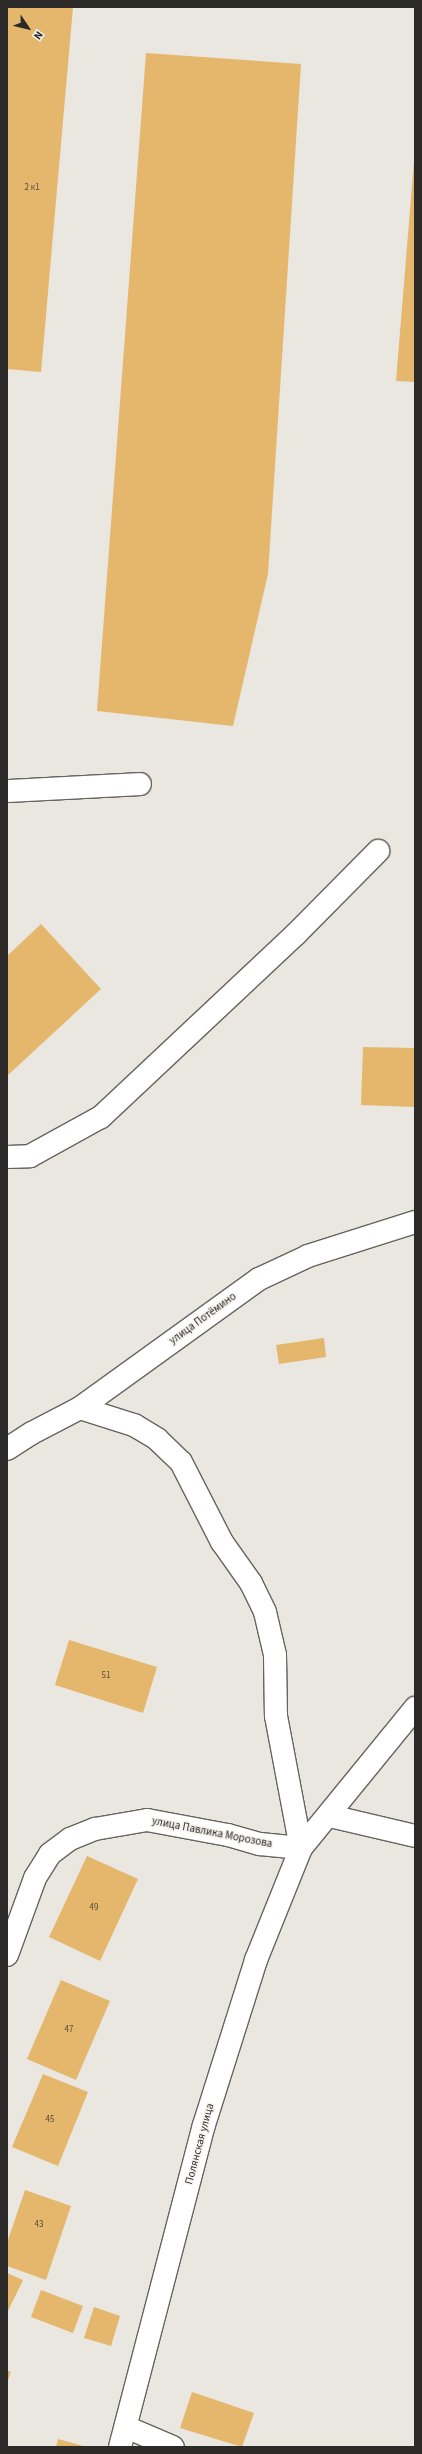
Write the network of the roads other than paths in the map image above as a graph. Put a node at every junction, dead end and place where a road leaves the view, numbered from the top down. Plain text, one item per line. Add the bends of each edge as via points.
1 (140, 784) dead end
2 (7, 791) edge
3 (378, 851) dead end
4 (7, 1158) edge
5 (415, 1222) edge
6 (80, 1408) junction
7 (7, 1449) edge
8 (415, 1708) edge
9 (330, 1816) junction
10 (415, 1836) edge
11 (301, 1848) junction
12 (7, 1956) edge
13 (123, 2437) edge
14 (173, 2447) edge

1 - 2 street
3 - 4 street via 296,934 101,1117 30,1156
5 - 6 street, улица Потёмино via 308,1256 259,1279
6 - 7 street, улица Потёмино
6 - 11 street via 134,1425 157,1439 181,1462 222,1542 251,1583 265,1612 276,1655 276,1716
8 - 9 street
9 - 10 street
9 - 11 street
11 - 12 street, улица Павлика Морозова via 260,1844 147,1820 95,1830 70,1839 50,1854 35,1878
11 - 13 street, Полянская улица via 256,1960 226,2048
13 - 14 street

